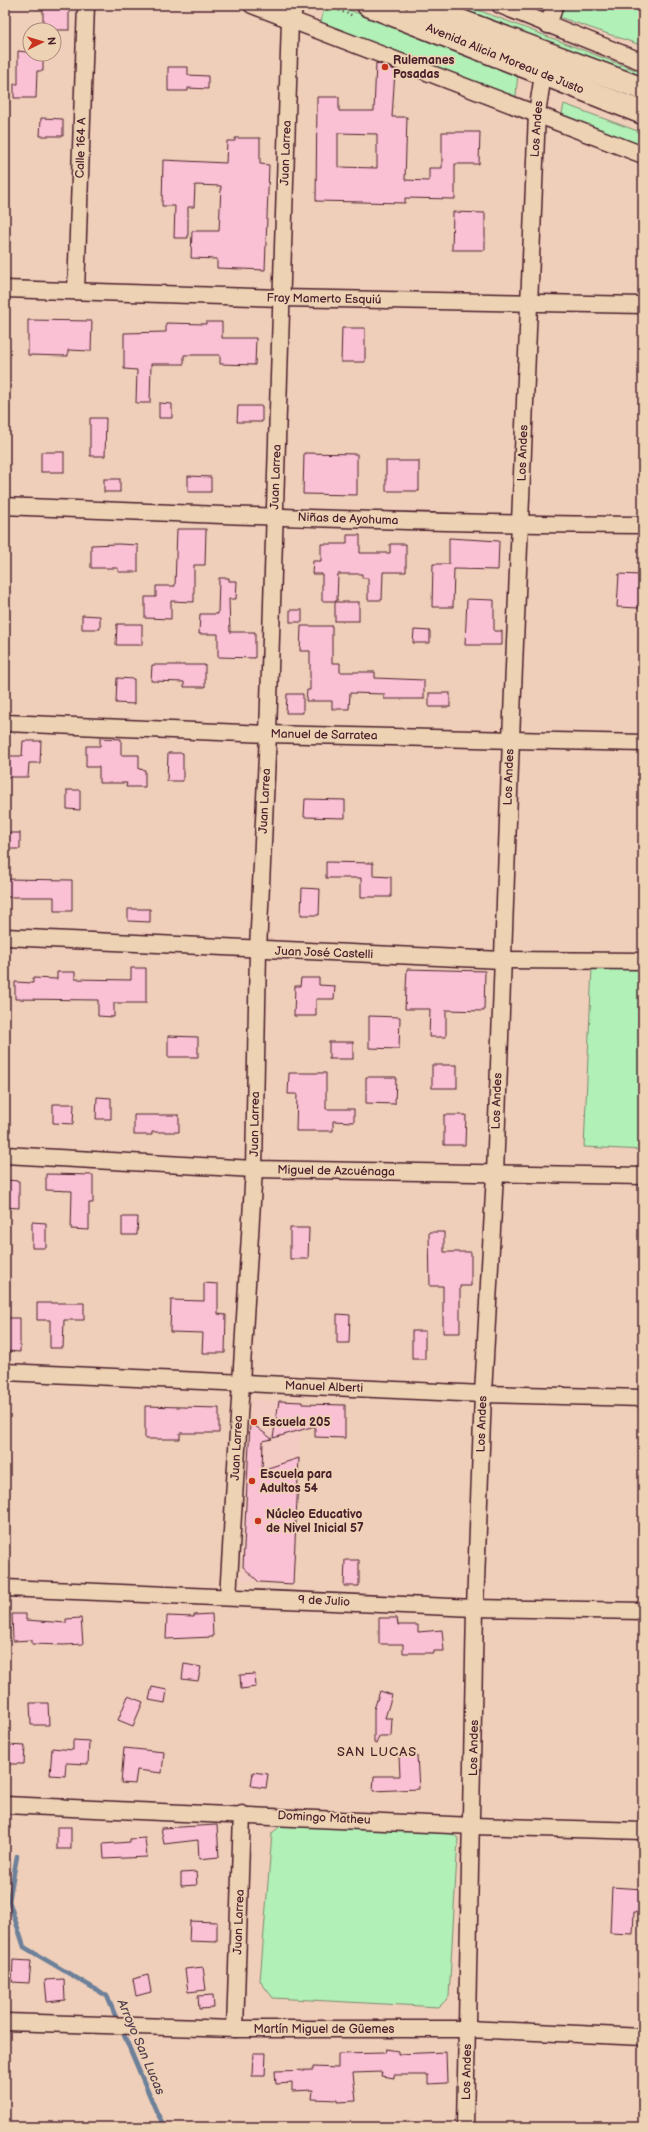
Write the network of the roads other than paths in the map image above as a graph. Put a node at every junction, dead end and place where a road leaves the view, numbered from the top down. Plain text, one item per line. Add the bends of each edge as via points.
1 (86, 5) edge
2 (252, 5) edge
3 (296, 5) edge
4 (368, 5) edge
5 (418, 5) edge
6 (500, 5) edge
7 (556, 5) edge
8 (290, 20) junction
9 (548, 25) junction
10 (643, 62) edge
11 (544, 75) junction
12 (643, 89) edge
13 (537, 113) junction
14 (643, 113) edge
15 (643, 154) edge
16 (5, 289) edge
17 (76, 291) junction
18 (281, 298) junction
19 (528, 303) junction
20 (643, 305) edge
21 (5, 506) edge
22 (275, 517) junction
23 (521, 524) junction
24 (643, 525) edge
25 (5, 723) edge
26 (268, 734) junction
27 (510, 739) junction
28 (643, 743) edge
29 (5, 937) edge
30 (258, 950) junction
31 (502, 960) junction
32 (643, 961) edge
33 (5, 1155) edge
34 (254, 1169) junction
35 (495, 1174) junction
36 (643, 1176) edge
37 (5, 1372) edge
38 (241, 1384) junction
39 (483, 1394) junction
40 (643, 1398) edge
41 (5, 1588) edge
42 (228, 1597) junction
43 (475, 1608) junction
44 (643, 1611) edge
45 (5, 1805) edge
46 (242, 1814) junction
47 (473, 1826) junction
48 (643, 1831) edge
49 (5, 2022) edge
50 (235, 2029) junction
51 (468, 2029) junction
52 (643, 2037) edge
53 (465, 2127) edge

1 - 17 street, Calle 164 A
2 - 8 street
3 - 8 street, Juan Larrea
4 - 11 main road, Avenida Alicia Moreau de Justo
5 - 12 main road, Avenida Alicia Moreau de Justo
6 - 9 street
7 - 9 street
8 - 13 street
8 - 18 street, Juan Larrea
9 - 10 street
11 - 13 street, Los Andes
11 - 14 main road, Avenida Alicia Moreau de Justo
13 - 15 street
13 - 19 street, Los Andes
16 - 17 street, Fray Mamerto Esquiú
17 - 18 street, Fray Mamerto Esquiú
18 - 19 street, Fray Mamerto Esquiú
18 - 22 street, Juan Larrea
19 - 20 street, Fray Mamerto Esquiú
19 - 23 street, Los Andes
21 - 22 street, Niñas de Ayohuma
22 - 23 street, Niñas de Ayohuma
22 - 26 street, Juan Larrea
23 - 24 street, Niñas de Ayohuma
23 - 27 street, Los Andes
25 - 26 street, Manuel de Sarratea
26 - 27 street, Manuel de Sarratea
26 - 30 street, Juan Larrea
27 - 28 street, Manuel de Sarratea
27 - 31 street, Los Andes
29 - 30 street, Juan José Castelli
30 - 31 street, Juan José Castelli
30 - 34 street, Juan Larrea
31 - 32 street, Juan José Castelli
31 - 35 street, Los Andes
33 - 34 street, Miguel de Azcuénaga
34 - 35 street, Miguel de Azcuénaga
34 - 38 street, Juan Larrea
35 - 36 street, Miguel de Azcuénaga
35 - 39 street, Los Andes
37 - 38 street, Manuel Alberti
38 - 39 street, Manuel Alberti
38 - 42 street, Juan Larrea
39 - 40 street, Manuel Alberti
39 - 43 street, Los Andes
41 - 42 street, 9 de Julio
42 - 43 street, 9 de Julio
43 - 44 street, 9 de Julio
43 - 47 street, Los Andes
45 - 46 street, Domingo Matheu
46 - 47 street, Domingo Matheu
46 - 50 street, Juan Larrea
47 - 48 street, Domingo Matheu
47 - 51 street, Los Andes
49 - 50 street, Martín Miguel de Güemes
50 - 51 street, Martín Miguel de Güemes
51 - 52 street, Martín Miguel de Güemes
51 - 53 street, Los Andes

